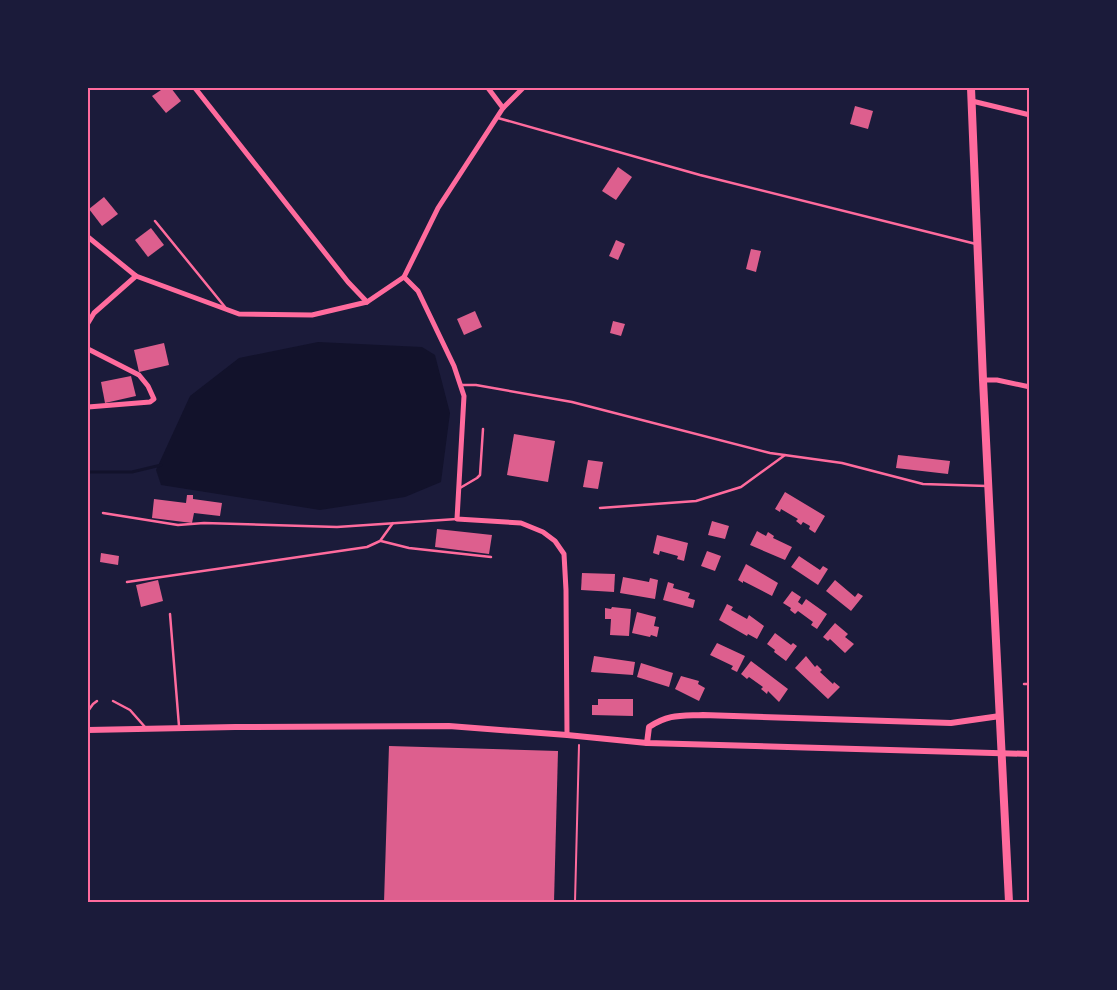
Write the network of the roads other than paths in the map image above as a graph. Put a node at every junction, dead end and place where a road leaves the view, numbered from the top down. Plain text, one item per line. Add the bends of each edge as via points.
1 (195, 88) edge
2 (488, 88) edge
3 (522, 88) edge
4 (971, 88) edge
5 (972, 101) junction
6 (503, 108) junction
7 (1030, 115) edge
8 (497, 118) junction
9 (155, 221) dead end
10 (88, 237) edge
11 (978, 245) junction
12 (136, 276) junction
13 (404, 277) junction
14 (366, 302) junction
15 (226, 309) junction
16 (88, 322) edge
17 (88, 349) edge
18 (983, 380) junction
19 (460, 385) junction
20 (1030, 387) edge
21 (88, 407) edge
22 (483, 429) dead end
23 (785, 455) junction
24 (989, 486) junction
25 (459, 489) junction
26 (600, 508) dead end
27 (103, 513) dead end
28 (457, 518) junction
29 (394, 523) junction
30 (380, 541) junction
31 (491, 557) dead end
32 (127, 582) dead end
33 (170, 614) dead end
34 (1024, 684) dead end
35 (1030, 684) edge
36 (97, 701) dead end
37 (113, 701) dead end
38 (88, 711) edge
39 (1000, 716) junction
40 (146, 728) junction
41 (179, 728) junction
42 (88, 730) edge
43 (567, 734) junction
44 (647, 743) junction
45 (1030, 754) edge
46 (1009, 902) edge

1 - 14 street
2 - 6 street
3 - 6 street
4 - 5 main road
5 - 7 street
5 - 11 main road
6 - 8 street
8 - 11 lane via 700,176
8 - 13 street via 438,208
9 - 15 lane
10 - 12 street
11 - 18 main road
12 - 15 street
12 - 16 street
13 - 14 street
13 - 19 street via 418,291
14 - 15 street via 312,315 239,314
17 - 21 street via 139,375 154,399
18 - 20 street
18 - 24 main road
19 - 23 lane via 572,402
19 - 25 street via 464,396
22 - 25 lane via 480,475
23 - 24 lane via 842,464 923,484
23 - 26 lane via 741,487 696,501
24 - 39 main road
25 - 28 street
27 - 29 lane via 178,525 337,527
28 - 29 lane
28 - 43 street via 521,523 543,532 564,554
29 - 30 lane
30 - 31 lane via 409,548
30 - 32 lane via 367,547
33 - 41 lane
34 - 35 lane
36 - 38 lane
37 - 40 lane via 130,710
39 - 44 street via 951,723 671,716 649,727
39 - 46 main road
40 - 41 street
40 - 42 street
41 - 43 street via 449,726
43 - 44 street
44 - 45 street

